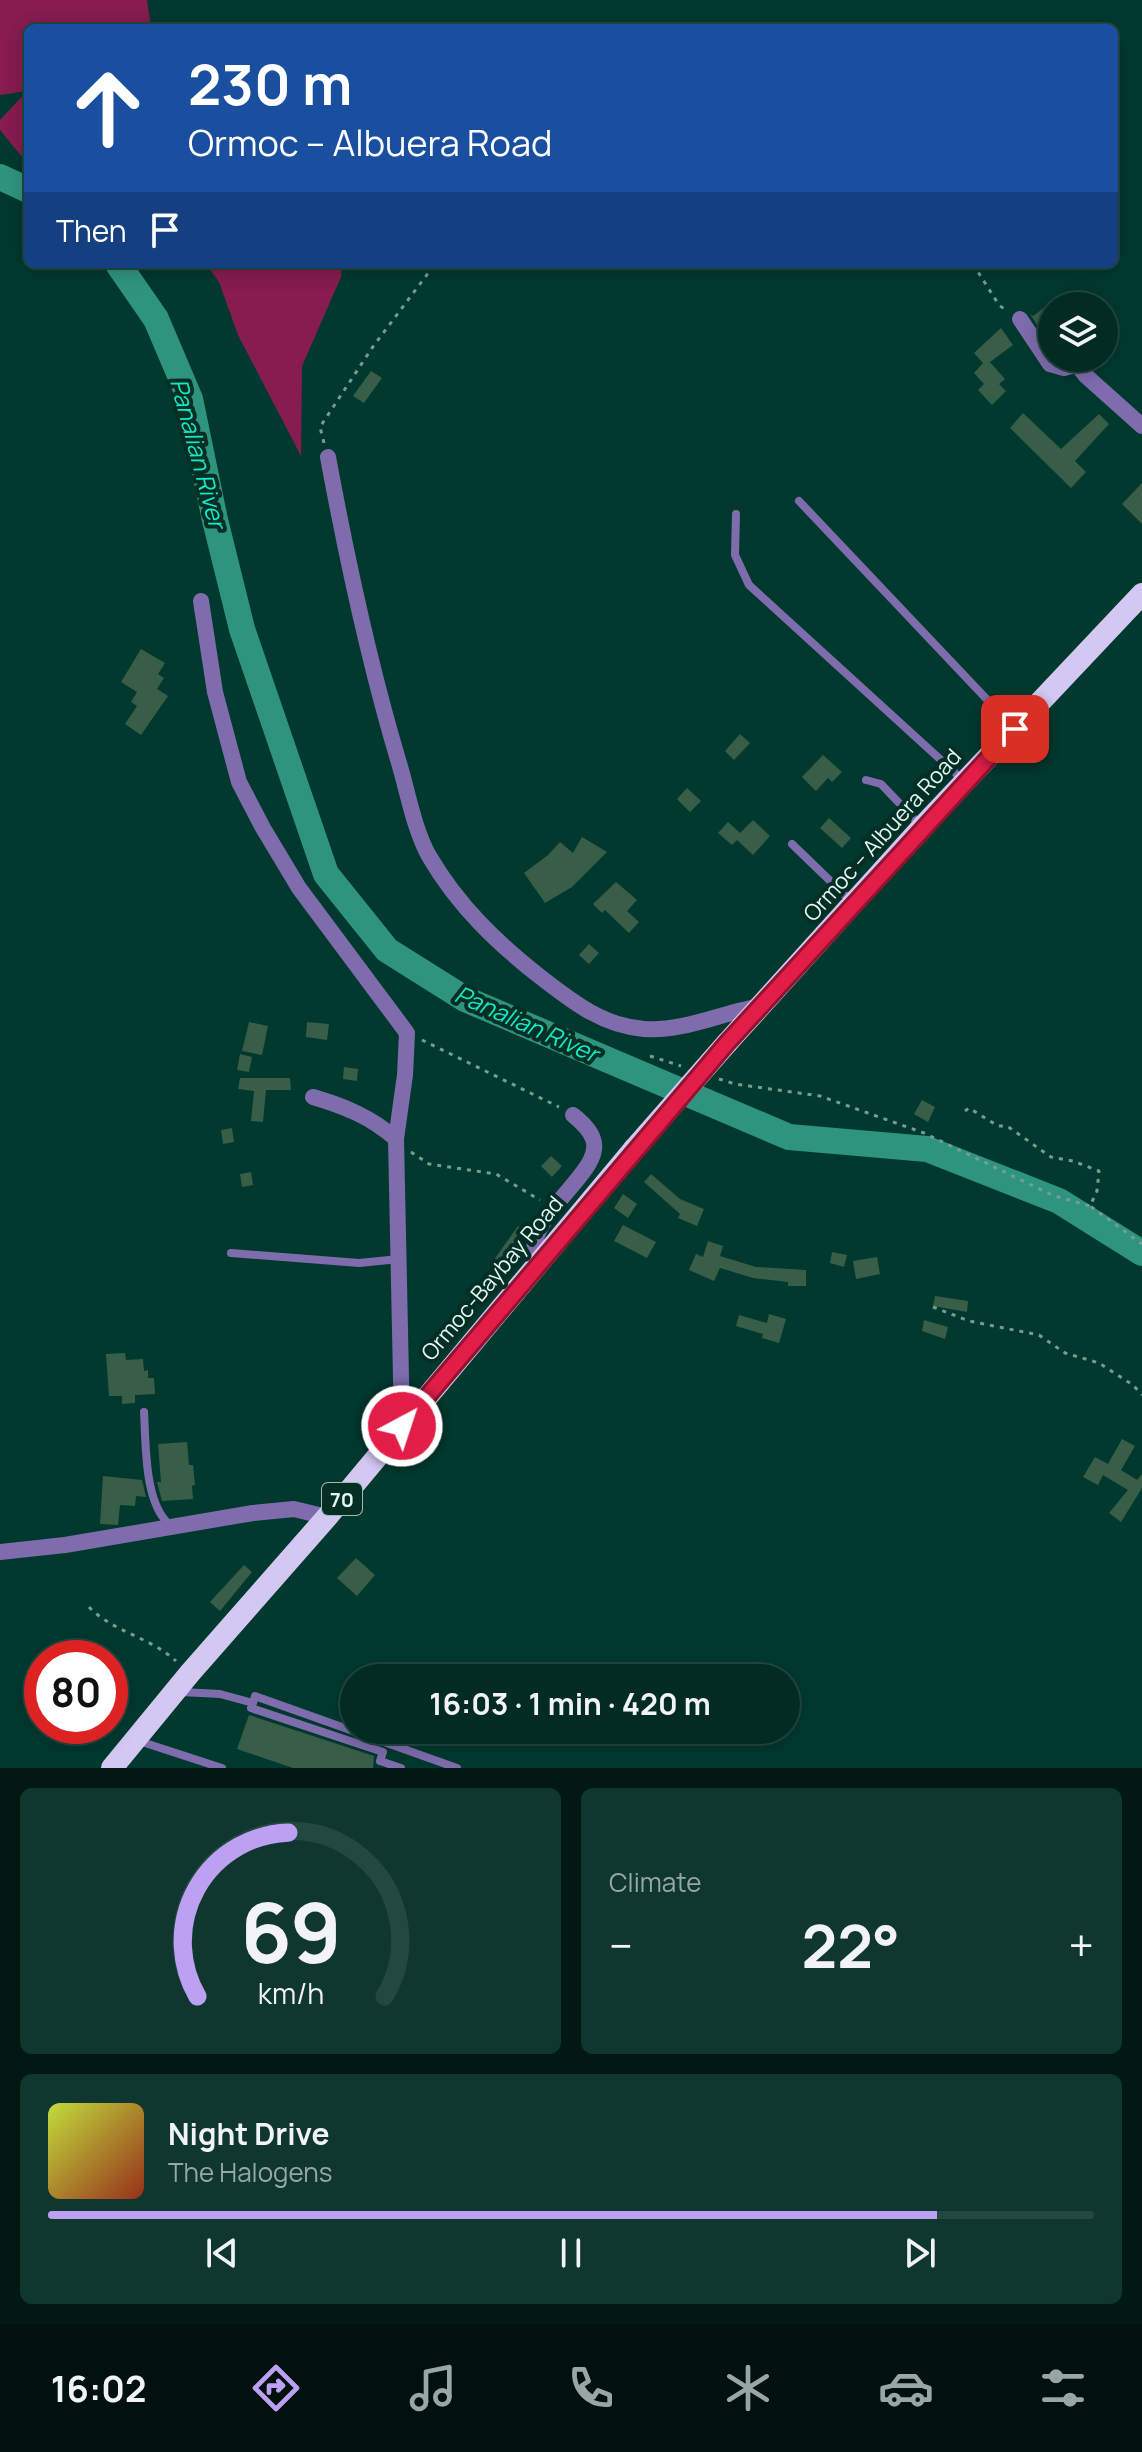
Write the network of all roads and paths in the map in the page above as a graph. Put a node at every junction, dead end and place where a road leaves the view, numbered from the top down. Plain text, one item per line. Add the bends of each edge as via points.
1 (432, 268) edge
2 (976, 268) edge
3 (1020, 319) joint
4 (1038, 346) edge
5 (1084, 372) edge
6 (1139, 418) edge
7 (328, 457) joint
8 (799, 501) dead end
9 (736, 514) dead end
10 (1142, 594) edge
11 (201, 601) dead end
12 (1015, 729) junction
13 (866, 780) dead end
14 (965, 781) junction
15 (922, 827) junction
16 (792, 844) dead end
17 (854, 904) junction
18 (762, 1006) junction
19 (407, 1033) junction
20 (727, 1043) joint
21 (650, 1056) dead end
22 (690, 1069) dead end
23 (717, 1078) dead end
24 (313, 1097) dead end
25 (965, 1111) dead end
26 (573, 1115) joint
27 (396, 1139) junction
28 (1090, 1206) junction
29 (553, 1208) junction
30 (1142, 1244) edge
31 (231, 1253) dead end
32 (399, 1259) junction
33 (536, 1265) junction
34 (933, 1307) dead end
35 (1142, 1395) edge
36 (144, 1412) dead end
37 (402, 1426) junction
38 (327, 1517) junction
39 (174, 1528) junction
40 (0, 1552) edge
41 (89, 1607) dead end
42 (190, 1673) junction
43 (176, 1691) junction
44 (253, 1703) junction
45 (136, 1739) junction
46 (112, 1768) edge
47 (222, 1768) edge
48 (401, 1768) edge
49 (457, 1768) edge

1 - 7 path via 320,427
2 - 3 path via 999,305
3 - 4 street
5 - 6 street
7 - 18 street via 376,686 427,852 454,895 503,949 608,1022 672,1029
8 - 12 lane
9 - 14 lane via 735,555 749,585
10 - 12 highway, Ormoc – Albuera Road / 70
11 - 19 street via 215,692 239,782 299,888
12 - 14 highway, Ormoc – Albuera Road / 70
13 - 15 lane via 881,784
14 - 15 highway, Ormoc – Albuera Road / 70
15 - 17 highway, Ormoc – Albuera Road / 70
16 - 17 lane
17 - 18 highway, Ormoc – Albuera Road / 70
18 - 20 highway, Ormoc – Albuera Road / 70
19 - 26 path
19 - 27 street
20 - 33 highway, Ormoc-Baybay Road / 70, bridge
21 - 22 path
23 - 28 path via 820,1096 924,1133 1052,1195
24 - 27 street via 346,1107
25 - 28 path via 969,1108 1007,1126 1051,1157 1099,1171
26 - 29 street via 593,1138 595,1150
27 - 29 path via 429,1164 496,1174
27 - 32 street
28 - 30 path
29 - 33 street via 531,1252
31 - 32 lane via 359,1263
32 - 37 street
33 - 37 highway, Ormoc-Baybay Road / 70
34 - 35 path via 969,1321 1039,1335 1065,1353 1099,1363
36 - 39 lane via 155,1504
37 - 38 highway, Ormoc-Baybay Road / 70
38 - 39 street via 294,1509
38 - 42 highway, Ormoc-Baybay Road / 70
39 - 40 street
41 - 42 path via 102,1620 165,1651
42 - 43 highway, Ormoc-Baybay Road / 70
43 - 44 lane
43 - 45 highway, Ormoc-Baybay Road / 70
44 - 48 lane via 251,1708 383,1752 380,1761
44 - 49 lane via 255,1696
45 - 46 highway, Ormoc-Baybay Road / 70
45 - 47 lane

